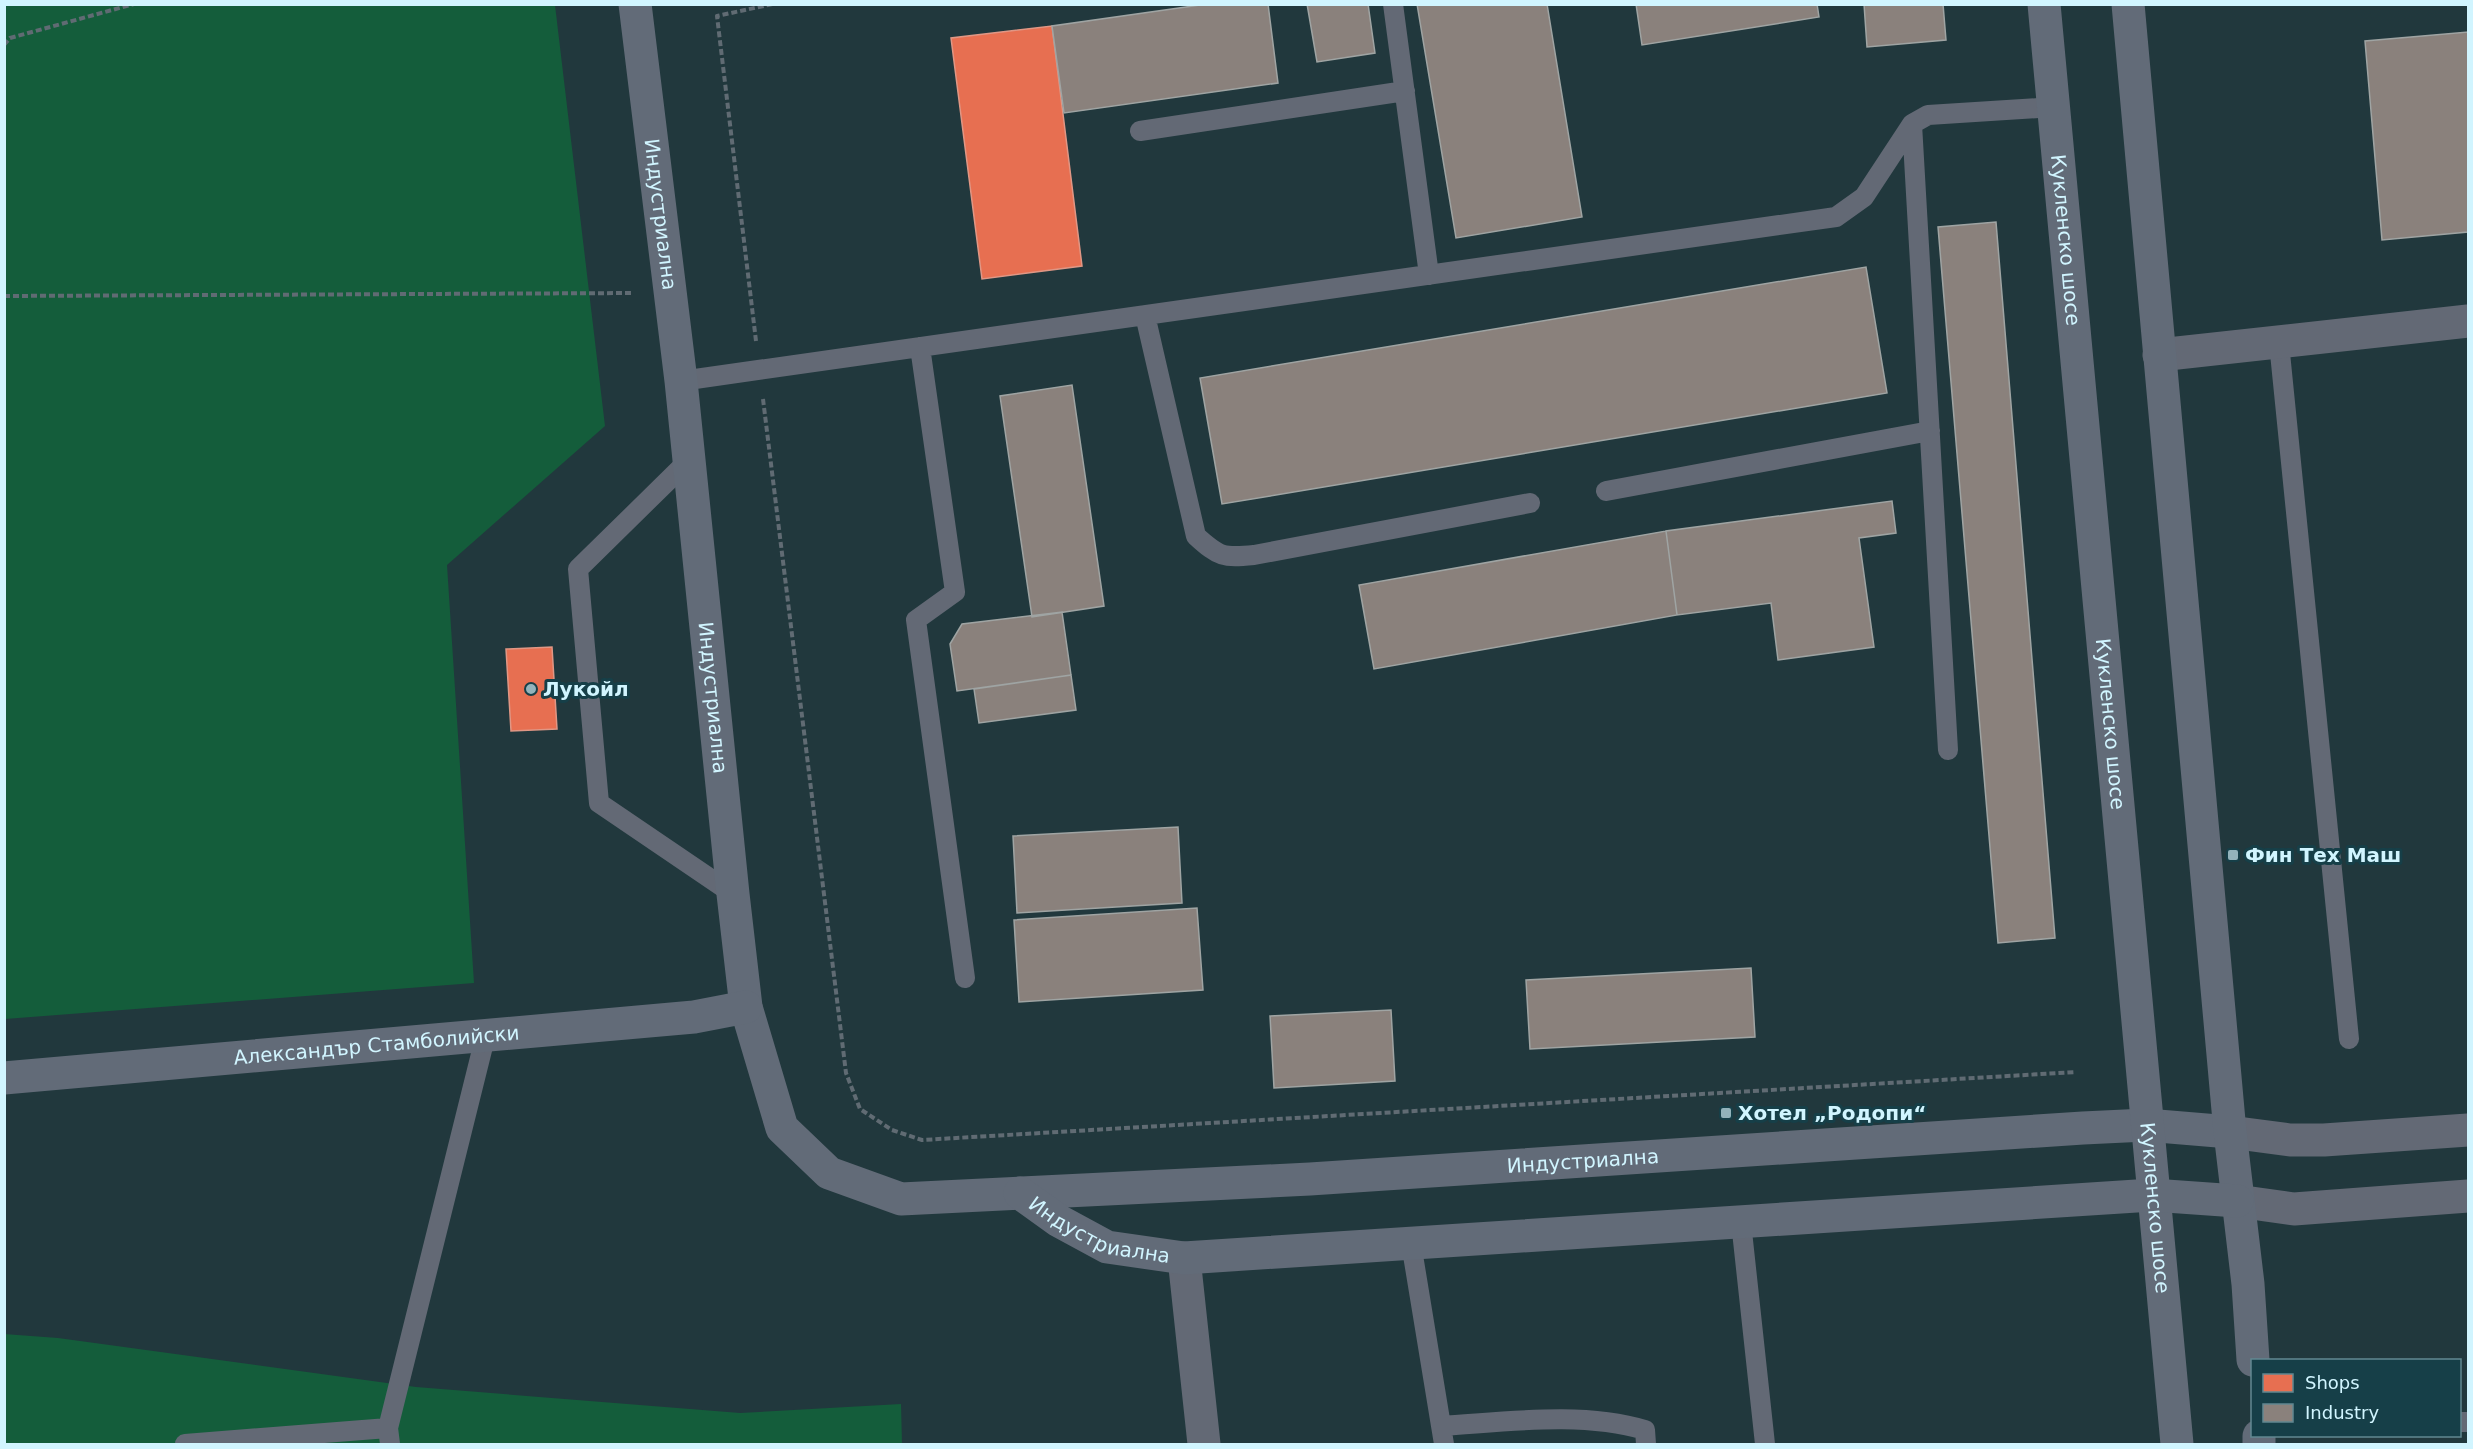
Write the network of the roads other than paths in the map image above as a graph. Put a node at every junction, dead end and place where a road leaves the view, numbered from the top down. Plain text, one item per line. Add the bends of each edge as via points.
1 (635, 4) edge
2 (1393, 4) edge
3 (2044, 4) edge
4 (2128, 4) edge
5 (1405, 91) junction
6 (2054, 107) junction
7 (1912, 124) junction
8 (1140, 131) dead end
9 (1429, 275) junction
10 (1145, 315) junction
11 (2469, 321) edge
12 (2279, 343) junction
13 (920, 347) junction
14 (2160, 355) junction
15 (681, 381) junction
16 (1930, 431) junction
17 (689, 460) junction
18 (1606, 491) dead end
19 (1530, 503) dead end
20 (1948, 750) dead end
21 (733, 894) junction
22 (966, 978) dead end
23 (746, 1007) junction
24 (486, 1034) junction
25 (2349, 1040) dead end
26 (4, 1078) edge
27 (2146, 1125) junction
28 (2469, 1130) edge
29 (2230, 1132) junction
30 (1020, 1193) junction
31 (2152, 1195) junction
32 (2469, 1196) edge
33 (2237, 1201) junction
34 (1741, 1222) junction
35 (1411, 1243) junction
36 (1184, 1258) junction
37 (2253, 1359) edge
38 (1443, 1435) edge
39 (389, 1436) edge
40 (185, 1444) edge
41 (1204, 1444) edge
42 (1646, 1444) edge
43 (1765, 1444) edge
44 (2176, 1444) edge

1 - 15 street, Индустриална
2 - 5 lane
3 - 6 street, Кукленско шосе
4 - 14 street
5 - 8 lane
5 - 9 lane
6 - 7 lane via 1928,115
6 - 27 street, Кукленско шосе
7 - 9 lane via 1863,197 1836,217
7 - 16 lane
9 - 10 lane
10 - 13 lane
10 - 19 lane via 1196,536 1228,558
11 - 12 street
12 - 14 street
12 - 25 lane
13 - 15 lane
13 - 22 lane via 955,592 916,620
14 - 29 street
15 - 17 street, Индустриална
16 - 18 lane
16 - 20 lane
17 - 21 street, Индустриална
17 - 21 lane via 578,569 599,803
21 - 23 street, Индустриална
23 - 24 street, Александър Стамболийски via 694,1017
23 - 30 street, Индустриална via 782,1128 829,1173 902,1199
24 - 26 street, Александър Стамболийски
24 - 39 lane
27 - 29 street, Индустриална
27 - 30 street, Индустриална via 1310,1179
27 - 31 street, Кукленско шосе
28 - 29 street via 2324,1140
29 - 33 street
30 - 36 street, Индустриална via 1059,1221 1107,1247
31 - 33 street, Индустриална
31 - 34 street, Индустриална
31 - 44 street, Кукленско шосе
32 - 33 street via 2294,1209
33 - 37 street
34 - 35 street, Индустриална
34 - 43 lane
35 - 36 street, Индустриална
35 - 38 lane
36 - 41 street, Индустриална
38 - 42 lane via 1529,1420 1619,1422 1645,1430
39 - 40 lane

